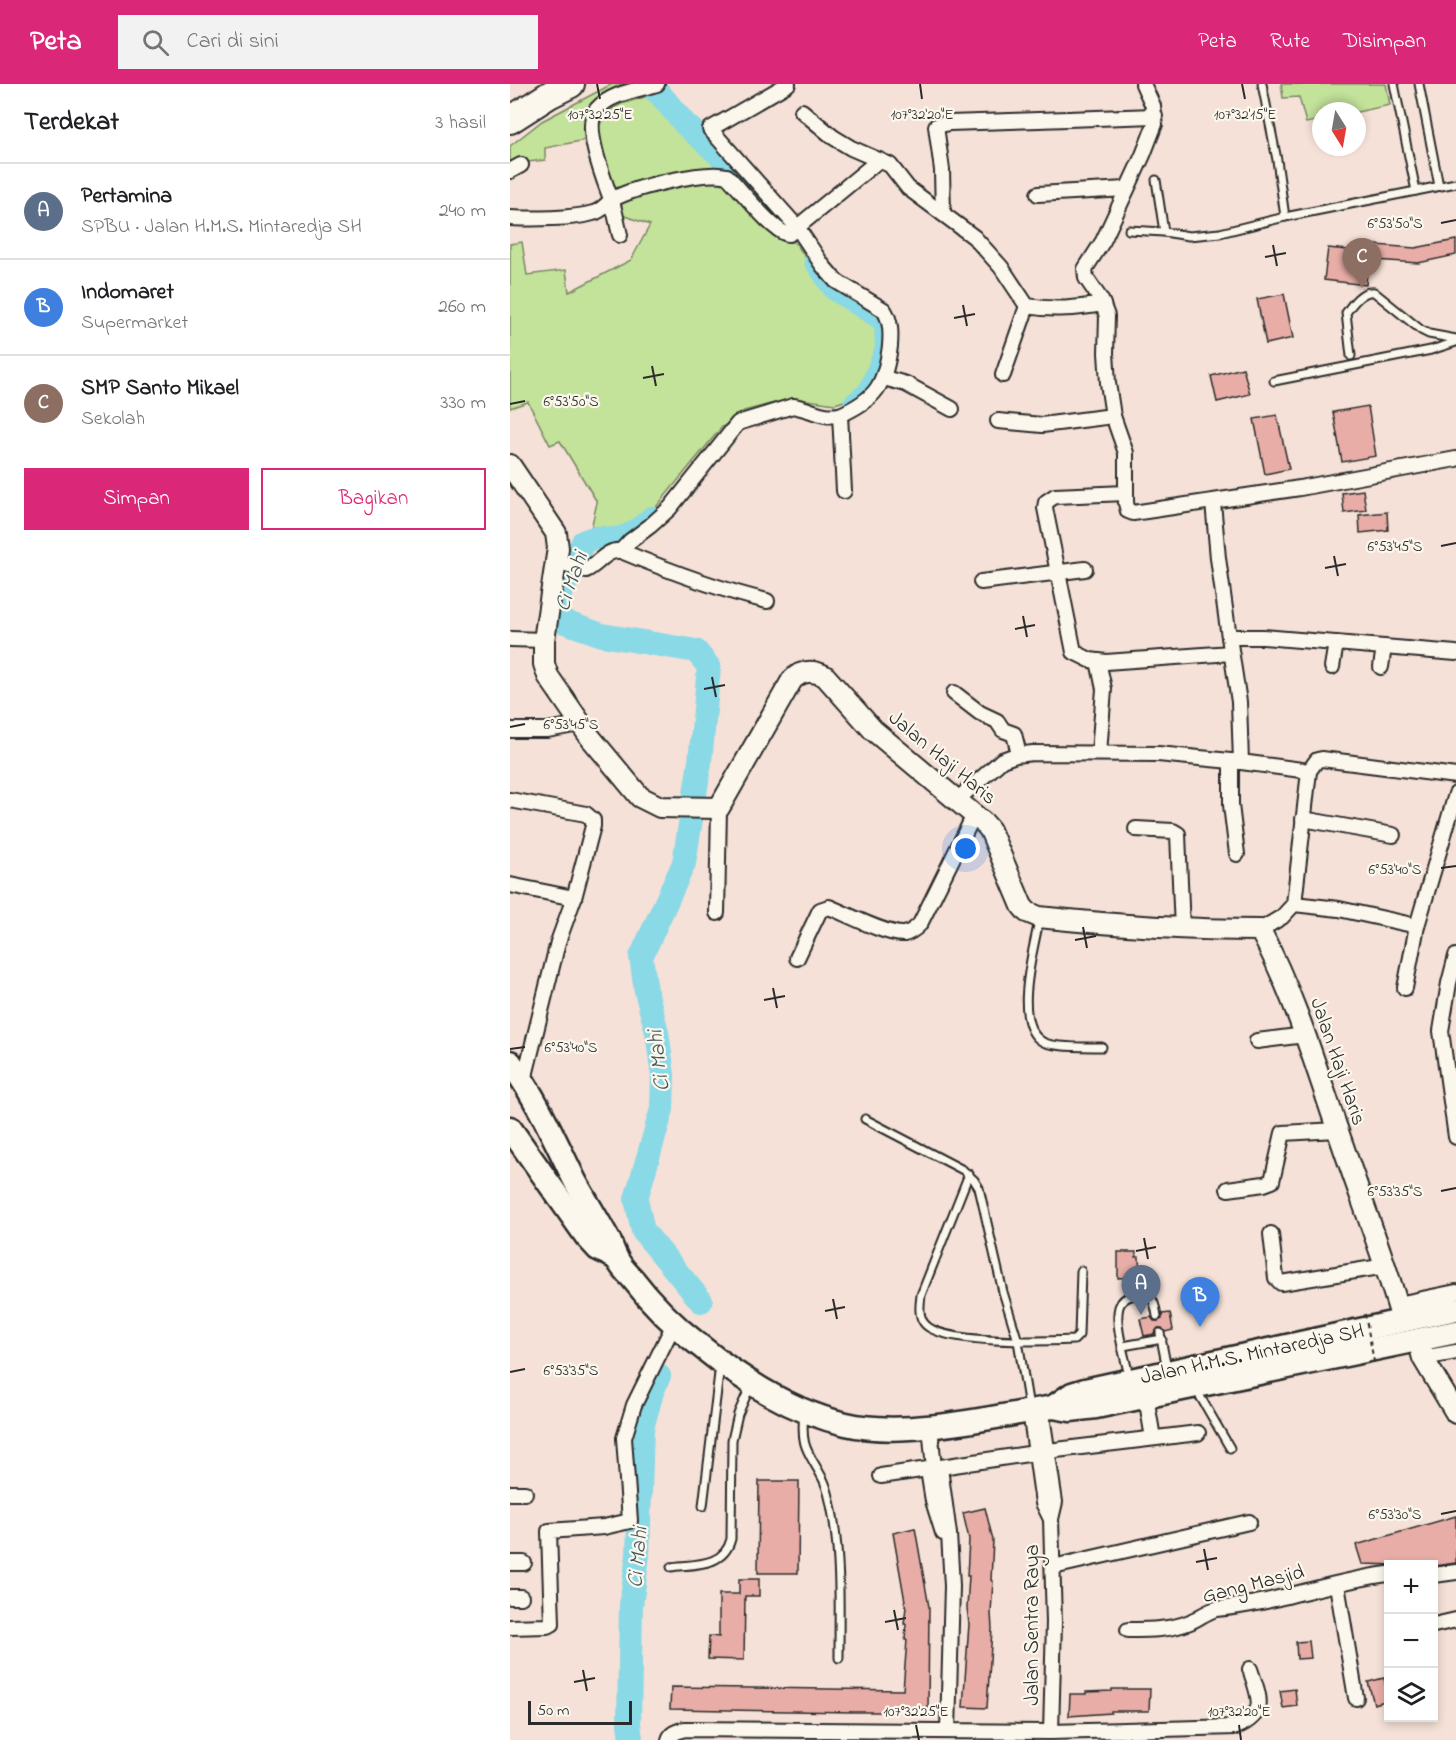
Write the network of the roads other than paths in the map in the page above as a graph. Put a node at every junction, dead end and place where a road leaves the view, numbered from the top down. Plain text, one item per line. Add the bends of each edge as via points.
1 (571, 84) edge
2 (788, 84) edge
3 (1143, 84) edge
4 (1262, 84) edge
5 (1394, 84) edge
6 (1419, 84) edge
7 (652, 86) edge
8 (802, 111) dead end
9 (1155, 116) junction
10 (510, 120) edge
11 (879, 160) junction
12 (1156, 180) dead end
13 (1456, 183) edge
14 (1439, 186) junction
15 (1126, 189) junction
16 (1416, 191) junction
17 (1038, 194) dead end
18 (612, 200) junction
19 (943, 214) junction
20 (1285, 217) junction
21 (510, 218) edge
22 (795, 229) junction
23 (1129, 231) dead end
24 (1164, 232) junction
25 (620, 235) dead end
26 (1099, 298) junction
27 (1027, 306) junction
28 (1456, 340) edge
29 (1352, 356) dead end
30 (1003, 375) dead end
31 (884, 378) junction
32 (1274, 381) dead end
33 (952, 409) dead end
34 (840, 415) junction
35 (1113, 416) junction
36 (998, 421) dead end
37 (1456, 459) edge
38 (510, 465) edge
39 (844, 491) dead end
40 (1126, 493) junction
41 (1213, 502) junction
42 (621, 551) junction
43 (561, 563) junction
44 (1084, 569) dead end
45 (1057, 573) junction
46 (981, 582) dead end
47 (767, 601) dead end
48 (1229, 638) junction
49 (510, 639) edge
50 (544, 640) junction
51 (1336, 643) junction
52 (1384, 647) junction
53 (1232, 653) junction
54 (1456, 653) edge
55 (1098, 661) junction
56 (1332, 667) dead end
57 (1381, 667) dead end
58 (954, 693) dead end
59 (580, 724) junction
60 (510, 730) edge
61 (1099, 753) junction
62 (1019, 754) junction
63 (1236, 762) junction
64 (1310, 771) junction
65 (1456, 776) edge
66 (1456, 794) edge
67 (510, 800) edge
68 (957, 800) junction
69 (713, 808) junction
70 (974, 815) junction
71 (1303, 819) junction
72 (1136, 829) dead end
73 (1393, 834) dead end
74 (1237, 854) dead end
75 (510, 885) edge
76 (573, 898) junction
77 (1293, 904) junction
78 (717, 913) dead end
79 (1039, 917) junction
80 (1417, 926) junction
81 (1182, 930) junction
82 (1260, 930) junction
83 (1456, 956) edge
84 (797, 958) dead end
85 (1405, 988) dead end
86 (1456, 1029) edge
87 (1442, 1031) junction
88 (1305, 1035) junction
89 (1257, 1041) dead end
90 (1102, 1047) dead end
91 (510, 1062) edge
92 (529, 1089) junction
93 (865, 1119) dead end
94 (510, 1122) edge
95 (510, 1128) edge
96 (1337, 1130) junction
97 (1456, 1134) edge
98 (969, 1174) junction
99 (1228, 1189) dead end
100 (1271, 1234) dead end
101 (616, 1258) junction
102 (1386, 1266) junction
103 (1081, 1272) dead end
104 (1456, 1292) edge
105 (1456, 1309) edge
106 (1400, 1312) junction
107 (1157, 1316) dead end
108 (674, 1324) junction
109 (1456, 1332) edge
110 (1018, 1341) junction
111 (1123, 1346) junction
112 (1421, 1349) junction
113 (1456, 1352) edge
114 (720, 1362) junction
115 (1168, 1372) junction
116 (752, 1382) junction
117 (1140, 1384) junction
118 (1195, 1386) junction
119 (1041, 1409) junction
120 (805, 1411) junction
121 (1456, 1413) edge
122 (930, 1426) junction
123 (1198, 1433) dead end
124 (1153, 1438) junction
125 (1230, 1448) dead end
126 (1042, 1452) junction
127 (934, 1469) junction
128 (881, 1476) dead end
129 (510, 1493) edge
130 (525, 1493) dead end
131 (703, 1506) dead end
132 (1249, 1522) dead end
133 (510, 1563) edge
134 (524, 1563) dead end
135 (671, 1567) dead end
136 (1053, 1567) junction
137 (1456, 1572) edge
138 (1438, 1574) edge
139 (1384, 1575) edge
140 (1336, 1585) junction
141 (1456, 1620) edge
142 (1438, 1624) edge
143 (510, 1627) edge
144 (1128, 1630) dead end
145 (839, 1658) dead end
146 (1250, 1669) dead end
147 (1356, 1698) dead end
148 (948, 1731) junction
149 (1052, 1732) junction
150 (880, 1735) edge
151 (670, 1738) edge

1 - 10 highway
2 - 22 street via 710,129
3 - 9 street
4 - 20 lane
5 - 16 lane
6 - 14 lane
7 - 18 street via 619,95 599,107 593,118 595,149
8 - 11 street via 833,137
9 - 15 street via 1147,146
9 - 19 street via 938,124
11 - 19 street via 890,165 908,188
11 - 22 street
12 - 24 lane
13 - 14 lane
14 - 16 lane
15 - 17 street
15 - 26 street via 1086,266 1086,278
16 - 20 lane
18 - 21 street via 600,211 580,216
18 - 22 street via 665,183 717,174 736,184 784,234
18 - 25 street
19 - 27 street via 974,237 1001,267
20 - 24 lane via 1220,233 1189,236
22 - 31 street via 836,281 889,317 891,340
23 - 24 lane
26 - 27 street via 1059,310
26 - 35 street via 1107,316 1106,354
27 - 30 street
28 - 29 lane via 1429,334 1413,325 1370,291 1346,313
28 - 32 lane via 1431,350
31 - 33 street via 906,384
31 - 34 street via 871,396
34 - 39 street
34 - 42 street via 821,416 793,406 738,423 670,507
35 - 36 street via 1042,425
35 - 40 street via 1126,453
37 - 41 street
38 - 43 street via 556,533
40 - 41 street via 1126,508 1133,513
40 - 45 street via 1049,498 1045,508
41 - 48 street
42 - 43 street via 608,553 590,568
42 - 47 street via 737,594
43 - 50 street
44 - 45 street
45 - 46 street
45 - 55 street via 1074,652
48 - 51 street
48 - 53 street
49 - 50 street
50 - 59 street via 548,676
51 - 52 street
51 - 56 street
52 - 54 street
52 - 57 street
53 - 55 street
53 - 63 street via 1239,702
55 - 61 street via 1104,689
58 - 62 street via 1014,734
59 - 60 street via 546,730
59 - 69 street via 640,798 660,807
61 - 62 street
61 - 63 street
62 - 68 street via 1002,760
63 - 64 street
63 - 74 street via 1230,805
64 - 65 street via 1322,759
64 - 71 street
66 - 80 street
67 - 76 street via 590,816 593,826
68 - 69 street, Jalan Haji Haris via 873,730 825,676 811,672 792,680
68 - 70 street, Jalan Haji Haris
69 - 78 street
70 - 79 street, Jalan Haji Haris via 990,830 1022,906
70 - 84 street via 916,929 906,934 892,933 824,907
71 - 73 street
71 - 77 street
72 - 81 street via 1178,834
75 - 76 street
76 - 92 street via 558,942
77 - 80 street via 1339,909
77 - 82 street via 1282,917
79 - 81 street
79 - 90 lane via 1026,996 1032,1033 1044,1043
80 - 85 street
81 - 82 street
82 - 88 street, Jalan Haji Haris via 1281,969
83 - 87 street
86 - 87 street
87 - 97 street
88 - 89 street
88 - 96 street, Jalan Haji Haris
91 - 92 main road, Jalan H.M.S. Mintaredja SH
92 - 94 main road via 534,1109 528,1118
92 - 101 main road, Jalan H.M.S. Mintaredja SH
93 - 98 lane
95 - 101 main road, Jalan H.M.S. Mintaredja SH via 586,1236 598,1249
96 - 99 street via 1283,1132 1272,1181
96 - 102 street, Jalan Haji Haris
98 - 110 lane via 979,1188
98 - 110 lane via 921,1295 923,1322 948,1334
100 - 102 street via 1276,1278 1281,1283
101 - 108 main road, Jalan H.M.S. Mintaredja SH via 648,1300
102 - 106 street, Jalan Haji Haris
103 - 110 lane via 1077,1338
104 - 106 street
105 - 106 main road, Jalan H.M.S. Mintaredja SH
106 - 115 main road, Jalan H.M.S. Mintaredja SH
107 - 111 lane via 1151,1297 1123,1299 1118,1310
108 - 114 main road, Jalan H.M.S. Mintaredja SH
108 - 143 street via 634,1405 624,1438 630,1521 549,1531 552,1624
109 - 112 main road, Jalan H.M.S. Mintaredja SH
110 - 119 lane
111 - 115 lane via 1161,1336
111 - 117 lane
112 - 113 street
112 - 118 main road, Jalan H.M.S. Mintaredja SH
112 - 121 street
114 - 116 main road, Jalan H.M.S. Mintaredja SH
114 - 131 lane
115 - 117 main road, Jalan H.M.S. Mintaredja SH
116 - 120 main road, Jalan H.M.S. Mintaredja SH
116 - 135 lane via 732,1440 729,1550 719,1559
117 - 118 main road, Jalan H.M.S. Mintaredja SH
117 - 119 main road, Jalan H.M.S. Mintaredja SH via 1072,1394
117 - 124 street
118 - 125 lane
119 - 122 main road, Jalan H.M.S. Mintaredja SH
119 - 126 street, Jalan Sentra Raya
120 - 122 main road, Jalan H.M.S. Mintaredja SH via 847,1425 894,1429
120 - 145 lane via 804,1446 828,1490 834,1519
122 - 127 street
123 - 124 street
124 - 126 street
126 - 127 street
126 - 136 street, Jalan Sentra Raya via 1043,1503 1051,1519
127 - 128 street
127 - 148 street via 949,1534 952,1586
129 - 130 street
132 - 136 street
133 - 134 street
136 - 149 street, Jalan Sentra Raya
137 - 138 street
139 - 140 street, Gang Masjid
140 - 144 street, Gang Masjid via 1216,1609 1188,1623 1155,1630
140 - 147 street
141 - 142 street
146 - 149 street via 1259,1695 1257,1713 1236,1727
148 - 149 street
148 - 150 street
150 - 151 street via 685,1730

